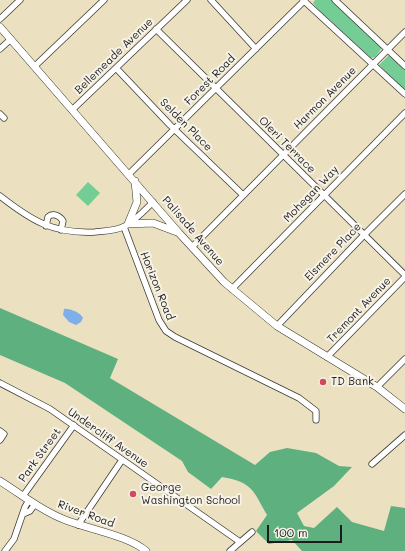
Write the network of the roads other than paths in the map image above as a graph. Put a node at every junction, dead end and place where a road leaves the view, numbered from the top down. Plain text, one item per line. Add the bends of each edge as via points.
1 (20, 0) edge
2 (104, 0) edge
3 (186, 0) edge
4 (211, 0) edge
5 (304, 0) edge
6 (336, 0) edge
7 (0, 19) edge
8 (0, 27) edge
9 (156, 29) junction
10 (405, 32) edge
11 (11, 39) junction
12 (0, 49) edge
13 (256, 49) junction
14 (387, 50) junction
15 (372, 63) junction
16 (35, 66) junction
17 (405, 66) edge
18 (116, 68) junction
19 (216, 88) junction
20 (405, 94) edge
21 (72, 110) junction
22 (405, 113) edge
23 (174, 129) junction
24 (282, 155) junction
25 (129, 174) junction
26 (134, 180) junction
27 (405, 194) edge
28 (243, 195) junction
29 (0, 196) edge
30 (324, 196) junction
31 (153, 202) junction
32 (126, 225) junction
33 (46, 226) junction
34 (61, 230) junction
35 (180, 233) junction
36 (364, 235) junction
37 (192, 247) junction
38 (405, 276) edge
39 (232, 289) junction
40 (277, 326) junction
41 (327, 357) junction
42 (405, 359) edge
43 (0, 383) edge
44 (377, 387) junction
45 (405, 409) edge
46 (316, 420) dead end
47 (74, 426) junction
48 (0, 430) edge
49 (405, 435) edge
50 (0, 440) edge
51 (122, 460) junction
52 (372, 464) dead end
53 (0, 481) edge
54 (26, 498) junction
55 (35, 504) junction
56 (23, 514) junction
57 (78, 525) junction
58 (252, 532) dead end
59 (240, 542) junction
60 (6, 551) edge
61 (146, 551) edge
62 (230, 551) edge

1 - 7 street
2 - 16 street
3 - 9 street, Bellemeade Avenue
4 - 13 street
5 - 13 street, Forest Road
5 - 15 street
6 - 14 street
8 - 11 main road, Palisade Avenue
9 - 18 street, Bellemeade Avenue
9 - 19 street, Oleri Terrace
10 - 14 street, Harmon Avenue
11 - 12 street
11 - 16 main road, Palisade Avenue
13 - 19 street, Forest Road
14 - 15 street, Harmon Avenue
14 - 17 street
15 - 20 street
15 - 24 street, Harmon Avenue
16 - 21 main road, Palisade Avenue
18 - 21 street, Bellemeade Avenue
18 - 23 street, Selden Place
19 - 23 street, Forest Road
19 - 24 street, Oleri Terrace
21 - 25 main road, Palisade Avenue
22 - 30 street, Mohegan Way
23 - 25 street, Forest Road
23 - 28 street, Selden Place
24 - 28 street, Harmon Avenue
24 - 30 street, Oleri Terrace
25 - 26 main road, Palisade Avenue
26 - 31 main road, Palisade Avenue
26 - 32 main road via 137,202
27 - 36 street, Elsmere Place
28 - 37 street, Harmon Avenue
29 - 33 street via 30,218
30 - 36 street, Oleri Terrace
30 - 39 street, Mohegan Way
31 - 32 street
31 - 35 main road, Palisade Avenue
32 - 34 street via 115,230 95,232
32 - 35 main road via 153,223
32 - 46 street, Horizon Road via 159,320 166,331 299,398 316,411
33 - 34 street
33 - 34 street via 48,217 55,215 63,221
35 - 37 main road, Palisade Avenue
36 - 38 street, Oleri Terrace
36 - 40 street, Elsmere Place
37 - 39 main road, Palisade Avenue
38 - 41 street, Tremont Avenue
39 - 40 main road, Palisade Avenue
40 - 41 main road, Palisade Avenue
41 - 44 main road, Palisade Avenue
42 - 44 street
43 - 47 street, Undercliff Avenue via 39,402
44 - 45 main road, Palisade Avenue
47 - 51 street, Undercliff Avenue
47 - 54 street, Park Street
48 - 50 street via 4,434
49 - 52 street
51 - 57 street
51 - 59 street, Undercliff Avenue
53 - 54 main road, River Road
54 - 55 main road, River Road
54 - 56 street, Park Street
55 - 56 street via 30,511
55 - 57 main road, River Road
56 - 60 street, Park Street via 14,539
57 - 61 main road, River Road via 129,542
58 - 59 street
59 - 62 street

